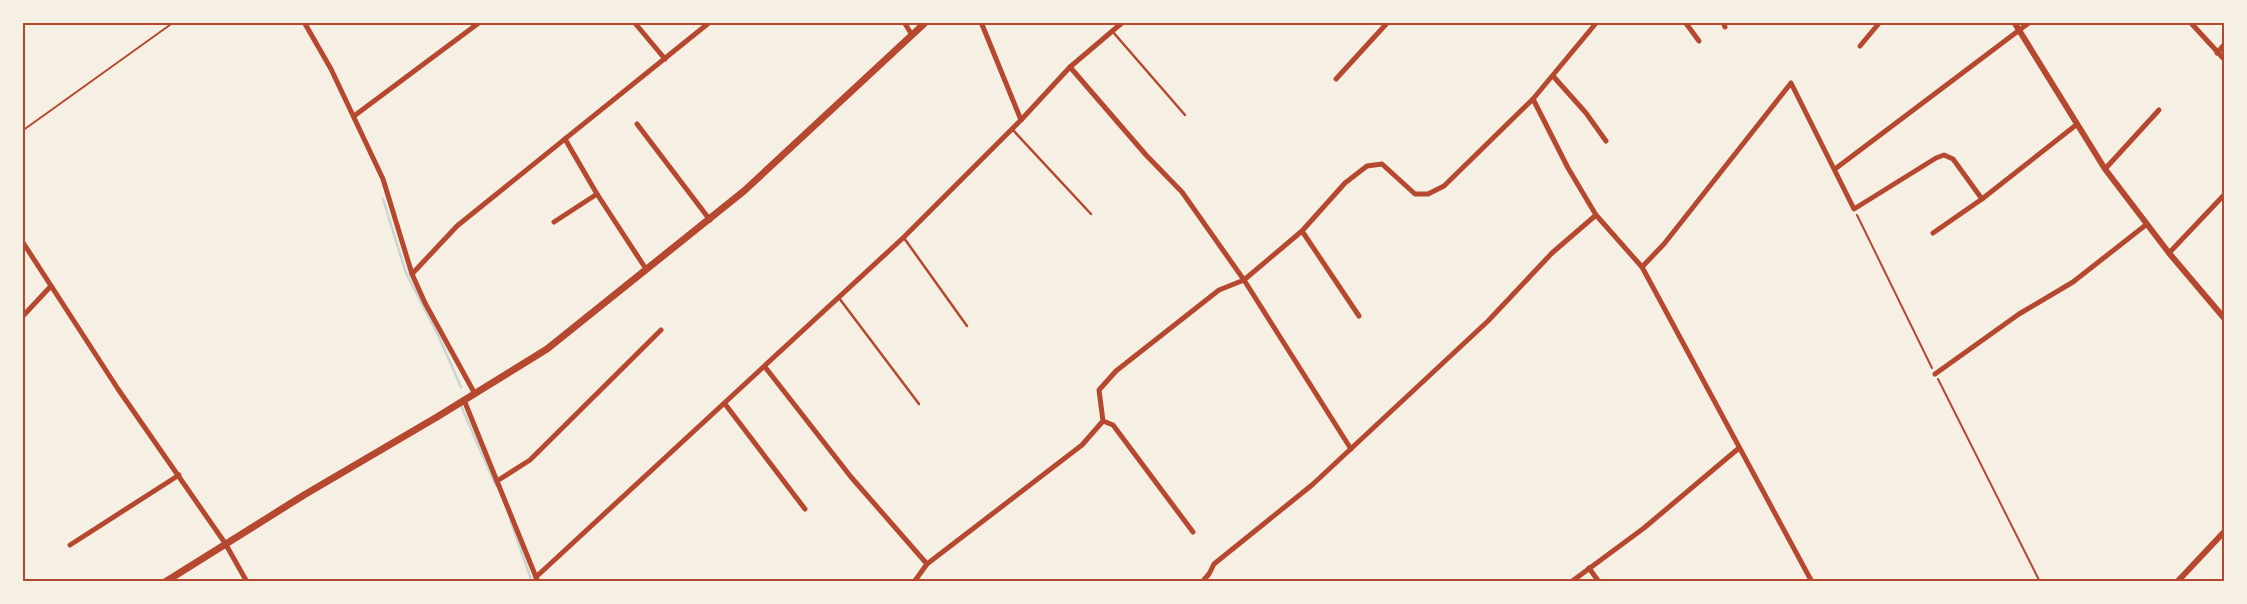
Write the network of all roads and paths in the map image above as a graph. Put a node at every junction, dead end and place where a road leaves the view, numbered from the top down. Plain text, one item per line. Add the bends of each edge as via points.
1 (174, 22) edge
2 (304, 22) edge
3 (480, 22) edge
4 (634, 22) edge
5 (710, 22) edge
6 (904, 22) edge
7 (926, 22) edge
8 (981, 22) edge
9 (1124, 22) edge
10 (1388, 22) edge
11 (1597, 22) edge
12 (1685, 22) edge
13 (1880, 22) edge
14 (2014, 22) edge
15 (2030, 22) edge
16 (2190, 22) edge
17 (2020, 30) junction
18 (1113, 32) junction
19 (912, 35) junction
20 (1699, 41) dead end
21 (2224, 45) edge
22 (1860, 46) dead end
23 (2217, 53) junction
24 (666, 59) junction
25 (2224, 59) edge
26 (1070, 67) junction
27 (1553, 76) junction
28 (1336, 79) dead end
29 (1534, 100) junction
30 (2159, 110) dead end
31 (1185, 115) dead end
32 (354, 116) junction
33 (1021, 120) junction
34 (637, 124) dead end
35 (2076, 125) junction
36 (1012, 128) junction
37 (22, 131) edge
38 (565, 139) junction
39 (1606, 141) dead end
40 (1835, 170) junction
41 (2105, 170) junction
42 (597, 194) junction
43 (2224, 195) edge
44 (1982, 199) junction
45 (1854, 208) junction
46 (1091, 214) dead end
47 (1596, 215) junction
48 (710, 220) junction
49 (554, 222) dead end
50 (2147, 224) junction
51 (1302, 231) junction
52 (1933, 234) dead end
53 (904, 237) junction
54 (22, 241) edge
55 (2169, 253) junction
56 (1642, 267) junction
57 (646, 269) junction
58 (412, 274) junction
59 (1244, 280) junction
60 (51, 286) junction
61 (839, 298) junction
62 (1359, 316) dead end
63 (22, 317) edge
64 (2224, 318) edge
65 (967, 326) dead end
66 (661, 330) dead end
67 (765, 367) junction
68 (1935, 374) junction
69 (475, 394) junction
70 (464, 400) junction
71 (725, 404) junction
72 (919, 404) dead end
73 (1102, 421) junction
74 (1739, 448) junction
75 (1351, 449) junction
76 (179, 475) junction
77 (497, 481) junction
78 (805, 509) dead end
79 (1193, 532) dead end
80 (2224, 532) edge
81 (225, 543) junction
82 (70, 545) dead end
83 (927, 564) junction
84 (1590, 568) junction
85 (537, 579) edge
86 (165, 582) edge
87 (247, 582) edge
88 (914, 582) edge
89 (1202, 582) edge
90 (1572, 582) edge
91 (1599, 582) edge
92 (1812, 582) edge
93 (2040, 582) edge
94 (2176, 582) edge

1 - 37 path
2 - 32 street
3 - 32 street
4 - 24 street
5 - 24 street
6 - 19 street
7 - 19 main road
8 - 33 street
9 - 18 street
10 - 28 street
11 - 27 street
12 - 20 street
13 - 22 street
14 - 17 street
15 - 17 street
16 - 23 street
17 - 35 street
17 - 40 street
18 - 26 street
18 - 31 lane
19 - 48 main road
21 - 23 street
23 - 25 street
24 - 38 street
26 - 33 street
26 - 59 street via 1182,192
27 - 29 street
27 - 39 street
29 - 47 street
29 - 51 street via 1444,186 1428,194 1416,194 1382,164 1367,166 1345,183
30 - 41 street
32 - 58 street via 383,179
33 - 36 street
34 - 48 street
35 - 41 street
35 - 44 street
36 - 46 lane
36 - 53 street
38 - 42 street
38 - 58 street via 457,226
40 - 45 street
40 - 56 street via 1791,83 1664,244
41 - 50 street
42 - 49 street
42 - 57 street
43 - 55 street
44 - 45 street via 1953,159 1944,156
44 - 52 street
45 - 68 path
47 - 56 street
47 - 75 street via 1552,252 1488,321
48 - 57 main road
50 - 55 street
50 - 68 street via 2073,282 2019,314
51 - 59 street
51 - 62 street
53 - 61 street
53 - 65 lane
54 - 60 street
55 - 64 street
56 - 74 street
57 - 69 main road via 547,349
58 - 69 street
59 - 73 street via 1219,290 1116,371 1099,390
59 - 75 street
60 - 63 street
60 - 76 street
61 - 67 street
61 - 72 lane
66 - 77 street via 530,460
67 - 71 street
67 - 83 street via 851,477
68 - 93 path
69 - 70 main road
70 - 77 street
70 - 81 main road
71 - 78 street
71 - 85 street
73 - 79 street via 1113,425
73 - 83 street via 1082,445
74 - 84 street via 1644,528
74 - 92 street
75 - 89 street via 1214,564
76 - 81 street
76 - 82 street
77 - 85 street
80 - 94 street
81 - 86 main road
81 - 87 street
83 - 88 street
84 - 90 street
84 - 91 street

